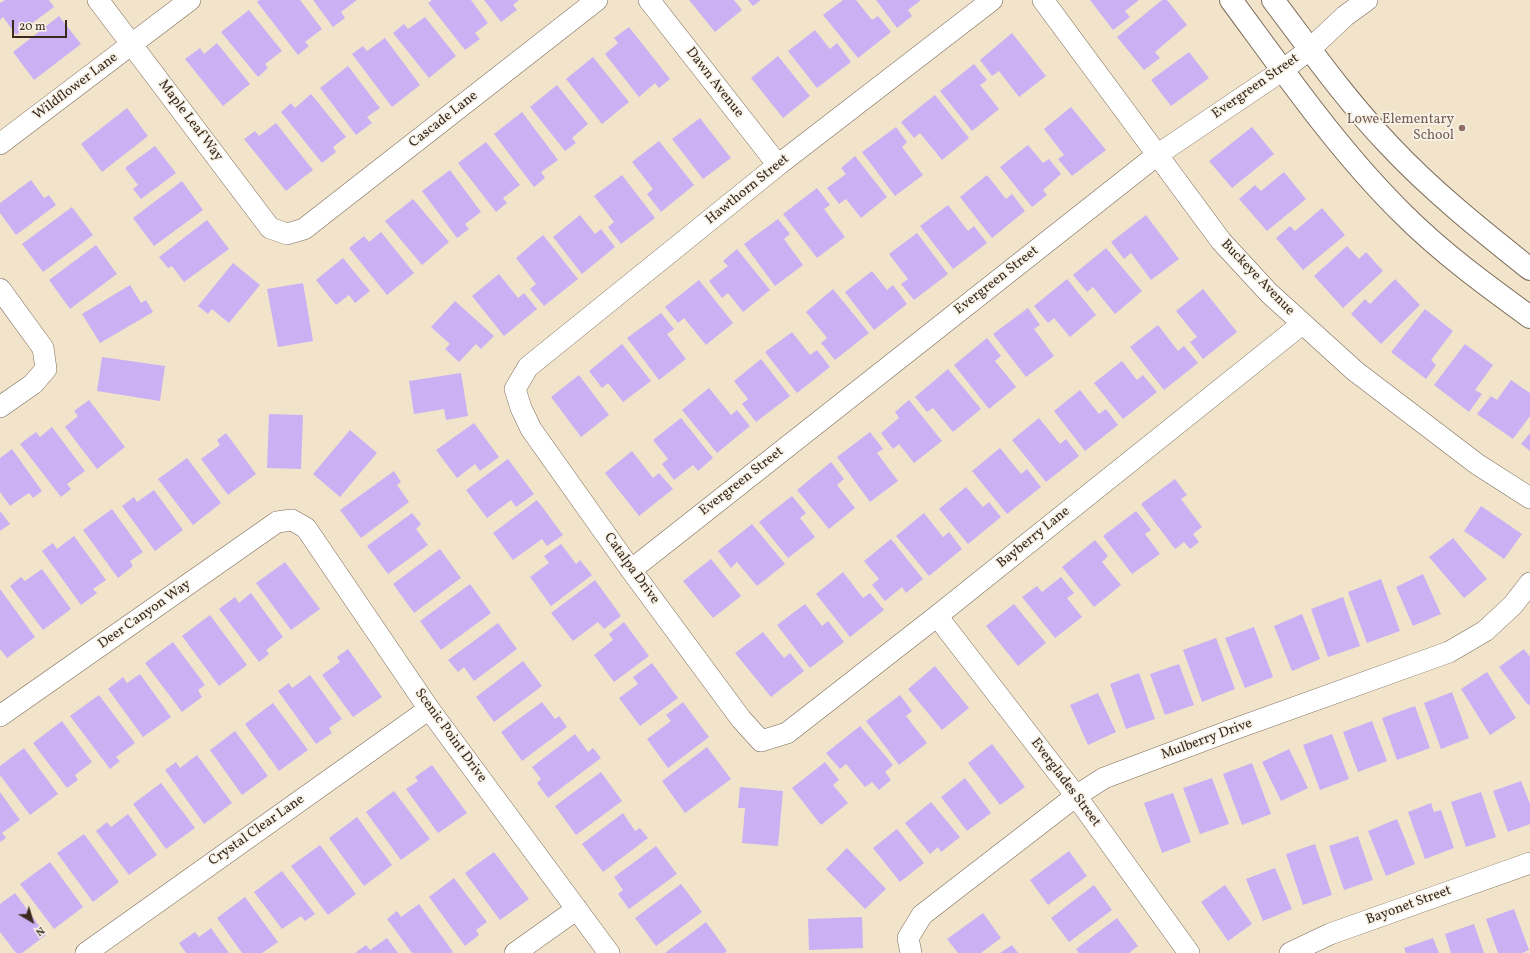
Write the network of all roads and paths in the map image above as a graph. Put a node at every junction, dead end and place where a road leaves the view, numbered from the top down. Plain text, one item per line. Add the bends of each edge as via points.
1 (98, 0) edge
2 (190, 0) edge
3 (597, 0) edge
4 (649, 0) edge
5 (992, 0) edge
6 (1043, 0) edge
7 (1231, 0) edge
8 (1273, 0) edge
9 (1367, 0) edge
10 (132, 44) junction
11 (1310, 49) junction
12 (1283, 70) junction
13 (0, 144) edge
14 (1157, 155) junction
15 (778, 165) junction
16 (287, 234) joint
17 (1530, 269) edge
18 (0, 289) edge
19 (1530, 317) edge
20 (1302, 324) junction
21 (514, 389) joint
22 (0, 407) edge
23 (1530, 498) edge
24 (292, 520) joint
25 (631, 570) junction
26 (1530, 584) edge
27 (937, 616) junction
28 (429, 709) junction
29 (2, 711) edge
30 (761, 741) joint
31 (1076, 796) junction
32 (1530, 863) edge
33 (577, 909) junction
34 (910, 945) edge
35 (86, 953) edge
36 (516, 953) edge
37 (609, 953) edge
38 (1189, 953) edge
39 (1290, 953) edge

1 - 10 street, Maple Leaf Way
2 - 10 street, Wildflower Lane
3 - 16 street, Cascade Lane via 304,229
4 - 15 street, Dawn Avenue
5 - 15 street, Hawthorn Street
6 - 14 street, Buckeye Avenue
7 - 12 street
8 - 11 street
9 - 11 street, Evergreen Street via 1345,16
10 - 13 street, Wildflower Lane
10 - 16 street, Maple Leaf Way via 270,228
11 - 12 street, Evergreen Street
11 - 17 street via 1370,124 1411,168
12 - 14 street, Evergreen Street
12 - 19 street via 1350,157 1403,214 1455,260
14 - 20 street, Buckeye Avenue via 1221,240 1269,293
14 - 25 street, Evergreen Street
15 - 21 street, Hawthorn Street via 528,367
18 - 22 street via 43,348 46,369 33,384
20 - 23 street, Buckeye Avenue via 1355,371 1478,464
20 - 27 street, Bayberry Lane
21 - 25 street, Catalpa Drive via 531,429
24 - 28 street, Scenic Point Drive via 306,528
24 - 29 street, Deer Canyon Way via 278,522
25 - 30 street, Catalpa Drive via 741,719
26 - 31 street, Mulberry Drive via 1513,605 1484,631 1449,652 1104,778
27 - 30 street, Bayberry Lane via 787,733
27 - 31 street, Everglades Street
28 - 33 street, Scenic Point Drive
28 - 35 street, Crystal Clear Lane
31 - 34 street, Mulberry Drive via 922,915
31 - 38 street, Everglades Street
32 - 39 street, Bayonet Street via 1330,934
33 - 36 street
33 - 37 street, Scenic Point Drive

